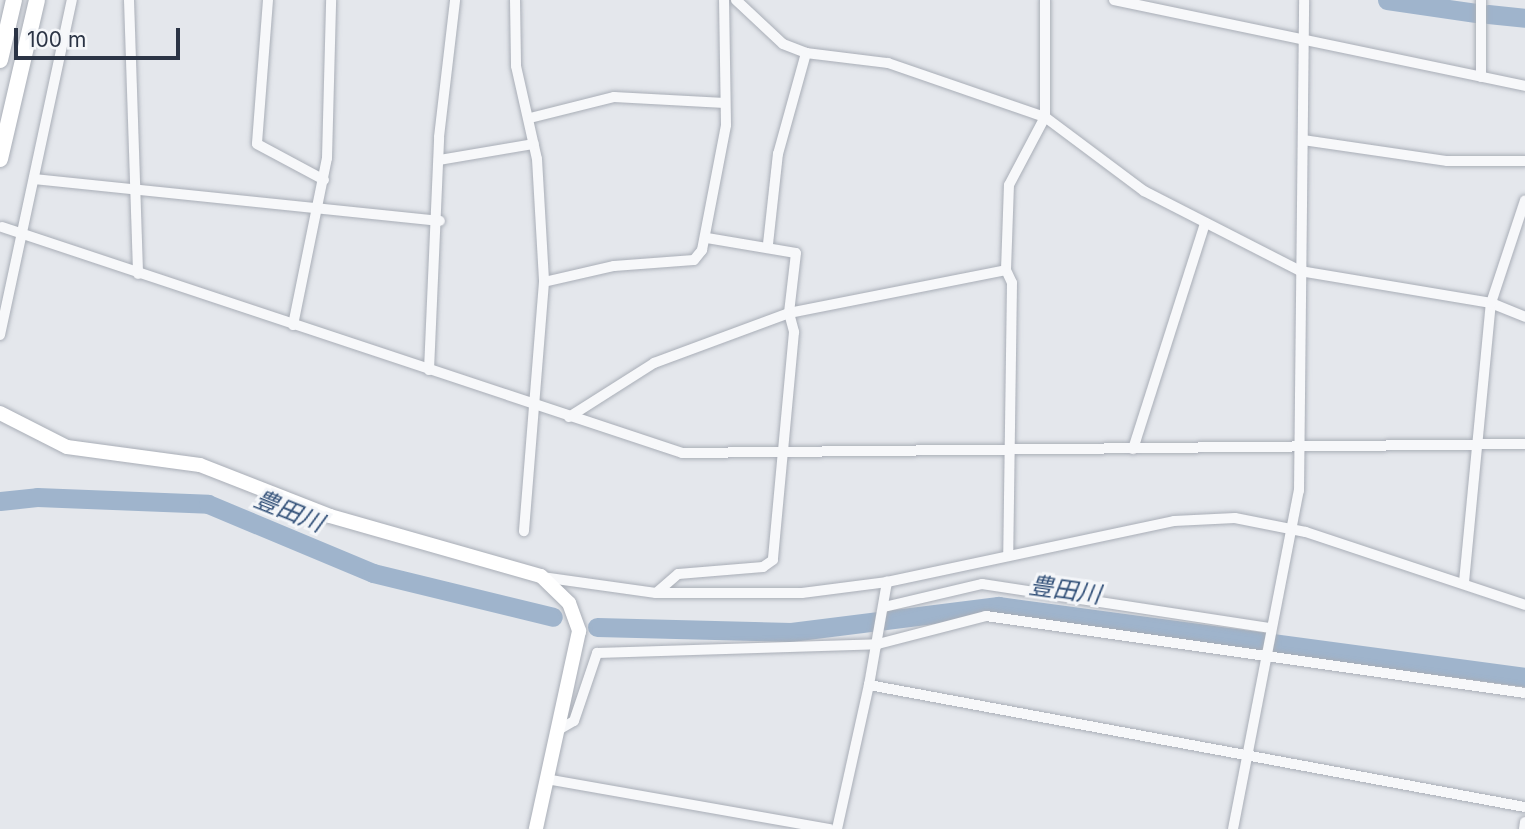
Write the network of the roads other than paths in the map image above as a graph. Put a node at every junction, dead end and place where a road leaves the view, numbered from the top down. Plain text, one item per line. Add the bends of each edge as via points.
1 (14, 0) edge
2 (37, 0) edge
3 (72, 0) edge
4 (129, 0) edge
5 (268, 0) edge
6 (331, 0) edge
7 (455, 0) edge
8 (514, 0) edge
9 (724, 0) edge
10 (736, 0) edge
11 (1045, 0) edge
12 (1114, 0) edge
13 (1304, 0) edge
14 (1481, 0) edge
15 (1304, 40) junction
16 (806, 53) junction
17 (0, 60) edge
18 (1481, 77) junction
19 (1525, 86) edge
20 (725, 103) junction
21 (1045, 117) junction
22 (530, 118) junction
23 (1303, 140) junction
24 (534, 144) junction
25 (0, 159) edge
26 (439, 160) junction
27 (1525, 161) edge
28 (34, 179) junction
29 (324, 180) junction
30 (135, 191) junction
31 (1525, 200) edge
32 (317, 210) junction
33 (440, 221) junction
34 (1206, 223) junction
35 (2, 228) dead end
36 (21, 235) junction
37 (707, 238) junction
38 (1519, 240) edge
39 (768, 244) junction
40 (1006, 270) junction
41 (1300, 271) junction
42 (138, 274) junction
43 (544, 282) junction
44 (1491, 303) junction
45 (789, 313) junction
46 (1525, 317) edge
47 (293, 325) junction
48 (0, 335) edge
49 (429, 370) junction
50 (533, 406) junction
51 (0, 413) edge
52 (569, 417) junction
53 (1481, 443) junction
54 (1525, 444) edge
55 (1300, 445) junction
56 (1133, 449) junction
57 (1006, 450) junction
58 (785, 454) junction
59 (1292, 528) junction
60 (524, 531) dead end
61 (1008, 556) junction
62 (541, 576) junction
63 (887, 582) junction
64 (1464, 582) junction
65 (656, 593) junction
66 (1525, 605) edge
67 (883, 609) junction
68 (1271, 631) junction
69 (878, 640) junction
70 (1266, 654) junction
71 (869, 685) junction
72 (1525, 693) edge
73 (560, 729) junction
74 (1247, 755) junction
75 (547, 779) junction
76 (1525, 807) edge
77 (1525, 822) edge
78 (536, 829) edge
79 (830, 829) edge
80 (837, 829) edge
81 (1233, 829) edge
82 (1524, 829) edge

1 - 17 highway
2 - 25 highway
3 - 28 street
4 - 30 street
5 - 29 street via 257,144
6 - 29 street
7 - 26 street
8 - 22 street via 516,66
9 - 20 street
10 - 16 street via 783,44
11 - 21 street
12 - 15 street
13 - 15 street
14 - 18 street
15 - 18 street
15 - 23 street
16 - 21 street via 888,63
16 - 39 street via 778,154
18 - 19 street
20 - 22 street via 614,97
20 - 37 street via 724,150
21 - 34 street via 1107,167
21 - 40 street via 1009,185
22 - 24 street
23 - 27 street via 1447,161
23 - 41 street
24 - 26 street
24 - 43 street
26 - 33 street
28 - 30 street
28 - 36 street
29 - 32 street
30 - 32 street
30 - 42 street
31 - 38 street
32 - 33 street
32 - 47 street
33 - 49 street
34 - 41 street
34 - 56 street
35 - 36 street
36 - 42 street
36 - 48 street
37 - 39 street
37 - 43 street via 694,260 614,266
38 - 44 street
39 - 45 street via 796,253
40 - 45 street
40 - 57 street via 1012,283
41 - 44 street
41 - 55 street
42 - 47 street
43 - 50 street
44 - 46 street
44 - 53 street
45 - 52 street via 665,358
45 - 58 street via 794,332
47 - 49 street
49 - 50 street
50 - 52 street
50 - 60 street
51 - 62 main road via 67,447 200,465 330,516
52 - 58 street via 682,453
53 - 54 street
53 - 55 street
53 - 64 street
55 - 56 street
55 - 59 street
56 - 57 street
57 - 58 street
57 - 61 street
58 - 65 street via 773,560 762,567 678,573
59 - 61 street via 1202,518
59 - 64 street
59 - 68 street
61 - 63 street
62 - 65 street
62 - 73 main road via 569,603 579,631
63 - 65 street via 802,593
63 - 67 street
64 - 66 street
67 - 68 street via 982,583
67 - 69 street
68 - 70 street
69 - 70 street via 986,616
69 - 71 street
69 - 73 street via 597,653 574,721
70 - 72 street
70 - 74 street
71 - 74 street
71 - 80 street
73 - 75 main road
74 - 76 street
74 - 81 street
75 - 78 main road
75 - 79 street
77 - 82 street

